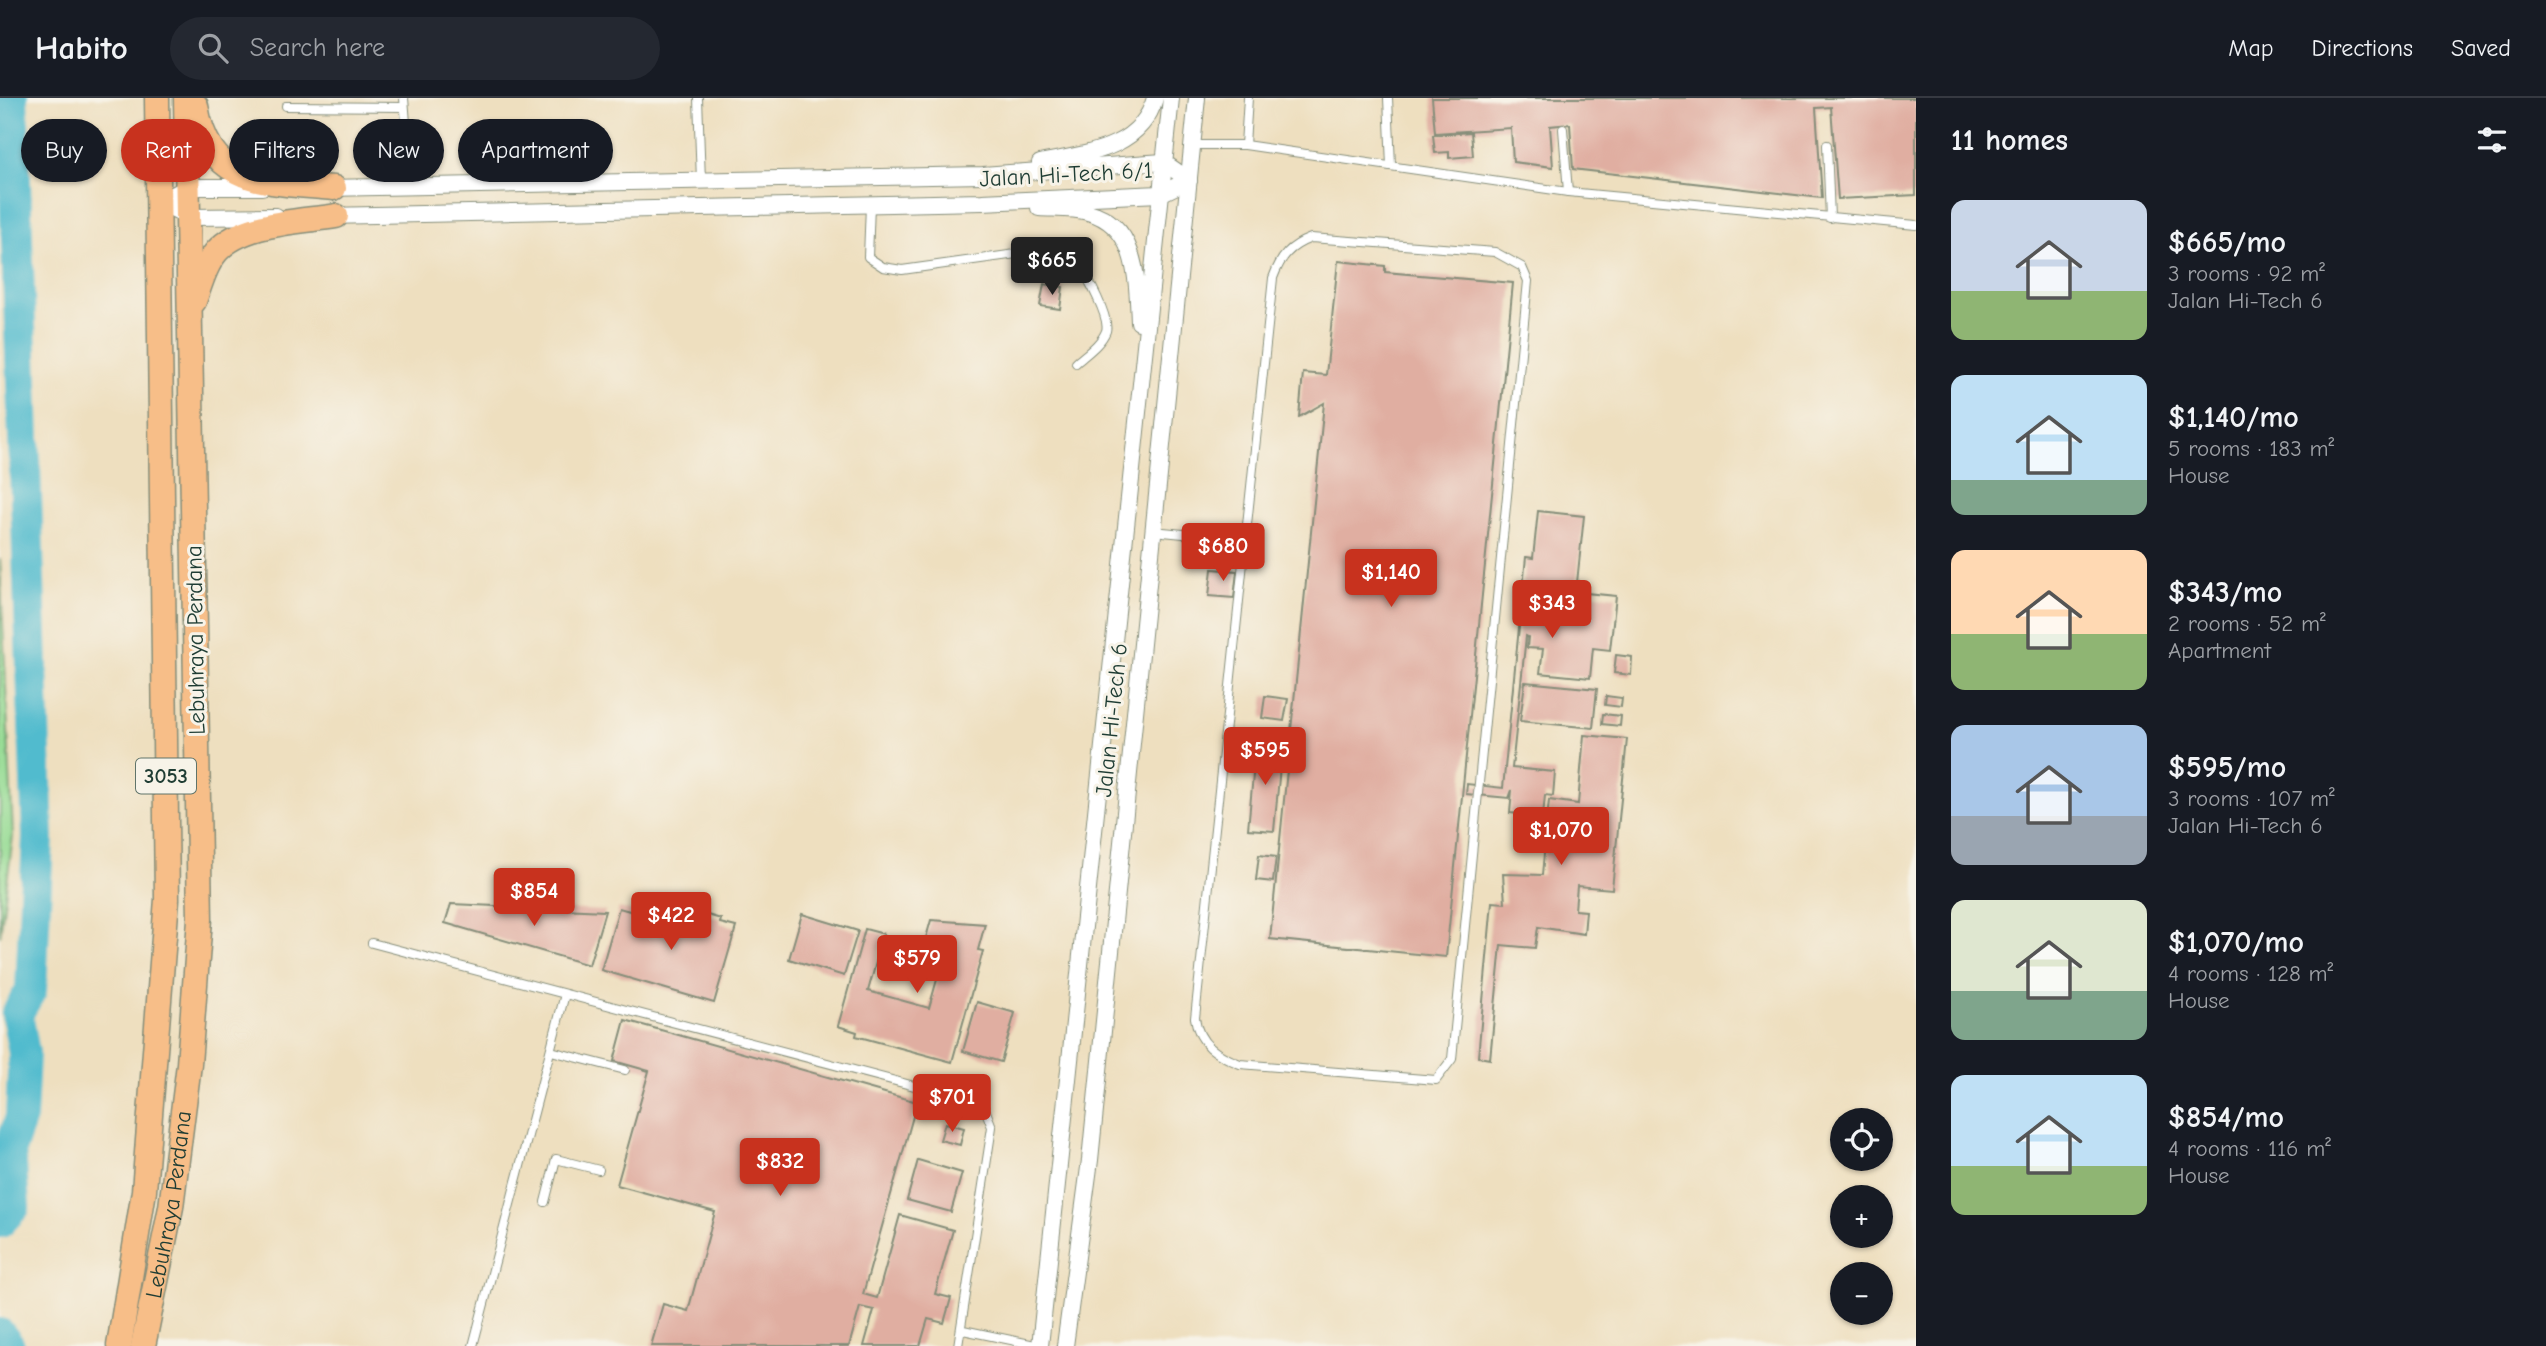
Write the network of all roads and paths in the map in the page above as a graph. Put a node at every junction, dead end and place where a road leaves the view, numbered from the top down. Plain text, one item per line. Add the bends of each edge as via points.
1 (158, 98) edge
2 (186, 98) edge
3 (195, 98) edge
4 (698, 98) edge
5 (1155, 98) edge
6 (1171, 98) edge
7 (1197, 98) edge
8 (1248, 98) edge
9 (1388, 98) edge
10 (404, 102) edge
11 (286, 106) dead end
12 (1563, 130) dead end
13 (1192, 145) junction
14 (1245, 145) junction
15 (1827, 145) dead end
16 (1163, 162) junction
17 (1391, 166) junction
18 (983, 175) junction
19 (1189, 180) junction
20 (701, 181) junction
21 (411, 185) junction
22 (188, 187) junction
23 (334, 188) junction
24 (1568, 192) junction
25 (1160, 194) junction
26 (160, 202) junction
27 (982, 202) junction
28 (870, 205) junction
29 (336, 216) junction
30 (189, 217) junction
31 (1830, 218) junction
32 (1916, 225) edge
33 (188, 315) junction
34 (1076, 363) dead end
35 (1140, 384) junction
36 (1153, 531) junction
37 (1244, 540) junction
38 (372, 943) dead end
39 (565, 994) junction
40 (551, 1051) junction
41 (625, 1070) dead end
42 (599, 1170) dead end
43 (545, 1202) dead end
44 (963, 1330) junction
45 (119, 1346) edge
46 (143, 1346) edge
47 (473, 1346) edge
48 (958, 1346) edge
49 (1040, 1346) edge
50 (1065, 1346) edge

1 - 26 main road, Lebuhraya Perdana / 3053
2 - 22 main road, Lebuhraya Perdana / 3053
3 - 23 main road via 200,130 211,150 232,171 256,181
4 - 20 lane
5 - 18 street via 1142,123 1114,147
6 - 16 street, Jalan Hi-Tech 6
7 - 13 street, Jalan Hi-Tech 6
8 - 14 lane
9 - 17 lane
10 - 11 lane
10 - 21 lane
12 - 24 lane
13 - 14 lane
13 - 19 street, Jalan Hi-Tech 6
14 - 17 lane
15 - 31 lane
16 - 18 street, Jalan Hi-Tech 6/1
16 - 19 street, Jalan Hi-Tech 6/1
16 - 25 street, Jalan Hi-Tech 6
17 - 24 lane
18 - 20 street, Jalan Hi-Tech 6/1
19 - 25 street, Jalan Hi-Tech 6/1
19 - 36 street, Jalan Hi-Tech 6
20 - 21 street, Jalan Hi-Tech 6/1
21 - 23 street, Jalan Hi-Tech 6/1
22 - 23 street, Jalan Hi-Tech 6/1
22 - 26 street, Jalan Hi-Tech 6/1
22 - 30 main road, Lebuhraya Perdana / 3053
24 - 31 lane
25 - 27 street, Jalan Hi-Tech 6/1
25 - 35 street, Jalan Hi-Tech 6
26 - 30 street, Jalan Hi-Tech 6/1
26 - 45 main road, Lebuhraya Perdana / 3053 via 167,899 144,1191
27 - 28 street, Jalan Hi-Tech 6/1
27 - 35 street via 1089,212 1122,234 1137,277
28 - 29 street, Jalan Hi-Tech 6/1
28 - 34 lane via 868,257 883,267 902,270 1045,250 1064,255 1079,266 1105,314 1107,327
29 - 30 street, Jalan Hi-Tech 6/1
29 - 33 main road via 251,231 232,239 216,252
30 - 33 main road, Lebuhraya Perdana / 3053
31 - 32 lane
33 - 46 main road, Lebuhraya Perdana / 3053 via 200,919 189,1064 171,1208
35 - 49 street, Jalan Hi-Tech 6
36 - 37 lane
36 - 50 street, Jalan Hi-Tech 6 via 1090,1160
37 - 37 lane via 1197,1029 1216,1055 1240,1064 1436,1080 1452,1059 1528,281 1522,267 1495,252 1311,238 1294,244 1279,260 1273,278
38 - 39 lane
39 - 40 lane
39 - 44 lane via 975,1102 985,1109 992,1127
40 - 41 lane
40 - 47 lane
42 - 43 lane via 556,1159
44 - 48 lane
44 - 49 lane

